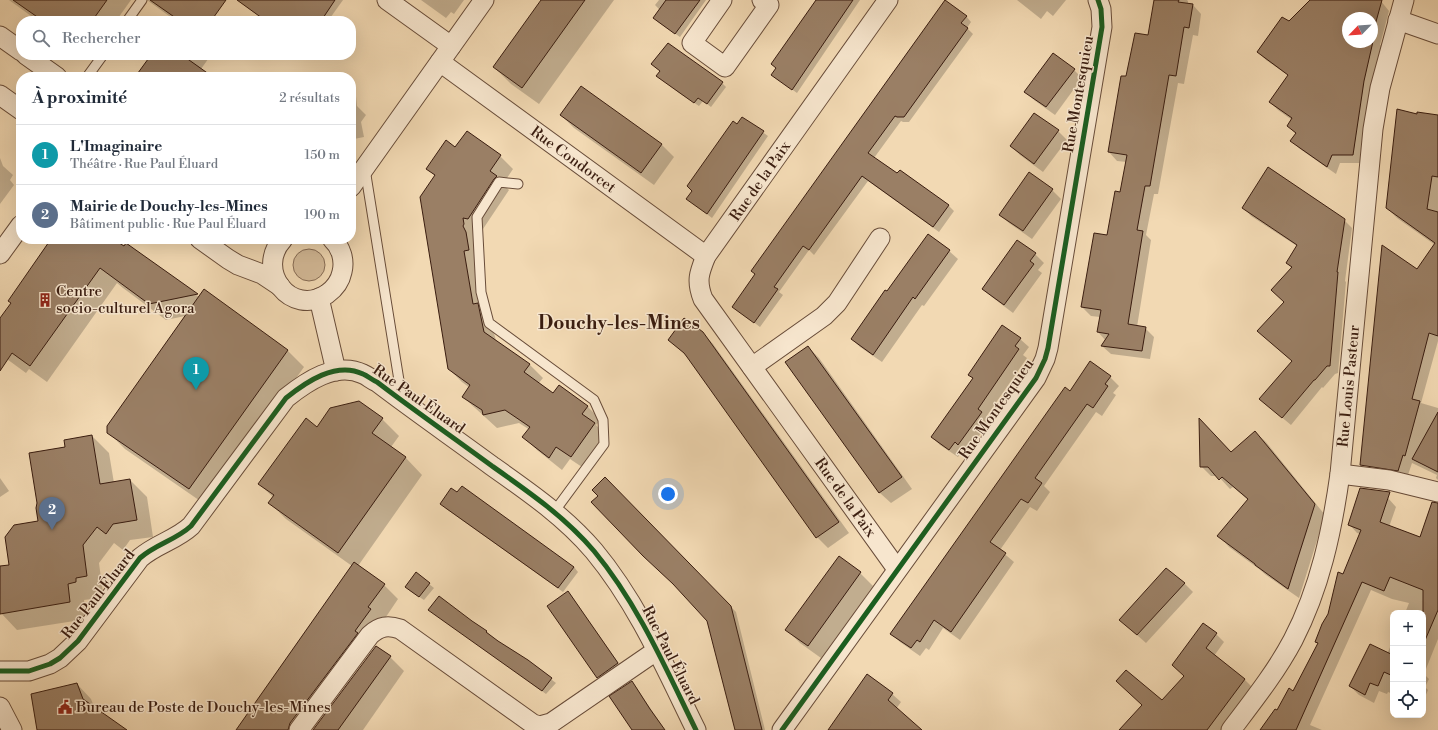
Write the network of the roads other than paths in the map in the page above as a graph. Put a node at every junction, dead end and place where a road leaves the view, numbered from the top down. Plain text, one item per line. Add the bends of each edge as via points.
1 (142, 0) edge
2 (387, 0) edge
3 (484, 0) edge
4 (722, 0) edge
5 (762, 0) edge
6 (888, 0) edge
7 (1098, 0) edge
8 (1404, 0) edge
9 (131, 16) edge
10 (1398, 20) junction
11 (1438, 34) edge
12 (0, 36) edge
13 (452, 46) junction
14 (16, 47) edge
15 (33, 60) edge
16 (99, 60) edge
17 (440, 62) junction
18 (50, 72) edge
19 (91, 72) edge
20 (0, 95) edge
21 (16, 106) edge
22 (364, 168) junction
23 (356, 180) edge
24 (518, 184) dead end
25 (16, 232) edge
26 (880, 238) dead end
27 (207, 244) edge
28 (280, 244) edge
29 (336, 244) edge
30 (0, 254) edge
31 (706, 256) junction
32 (280, 286) junction
33 (319, 298) junction
34 (752, 367) junction
35 (336, 371) junction
36 (402, 401) junction
37 (1340, 474) junction
38 (1438, 492) edge
39 (554, 512) junction
40 (897, 569) junction
41 (656, 651) junction
42 (0, 671) edge
43 (0, 707) edge
44 (12, 730) edge
45 (299, 730) edge
46 (696, 730) edge
47 (782, 730) edge
48 (1231, 730) edge

1 - 9 lane
2 - 13 street
3 - 13 street
4 - 5 street via 692,43 725,67 769,5
6 - 31 street, Rue de la Paix
7 - 40 street, Rue Montesquieu via 1102,28 1045,359 1036,378
8 - 10 street, Rue Louis Pasteur
10 - 11 street
10 - 37 street, Rue Louis Pasteur via 1380,88 1373,129
12 - 14 street
13 - 17 street
15 - 18 street
16 - 19 lane
17 - 22 street
17 - 31 street, Rue Condorcet
20 - 21 street
22 - 23 street
22 - 36 lane
24 - 39 lane via 499,182 477,217 481,292 489,323 594,400 603,420 604,444
25 - 30 street
26 - 34 street via 832,310
27 - 32 street via 238,265 262,274
28 - 32 street via 272,262
29 - 33 street via 343,260 339,281 333,290
31 - 34 street, Rue de la Paix via 698,282 703,299
32 - 33 street via 298,299
33 - 35 street
34 - 40 street, Rue de la Paix
35 - 36 street, Rue Paul Éluard via 355,371 364,374
35 - 42 street, Rue Paul Éluard via 307,383 286,398 191,526 140,558 78,641 60,658 29,671
36 - 39 street, Rue Paul Éluard
37 - 38 street via 1389,480
37 - 48 street, Rue Louis Pasteur via 1332,524 1308,606 1275,670
39 - 41 street, Rue Paul Éluard via 594,552 615,579
40 - 47 street, Rue Montesquieu
41 - 45 street, Rue Paul Éluard via 551,723 540,726 533,724 400,629 384,626 377,628 370,635
41 - 46 street, Rue Paul Éluard
43 - 44 street

